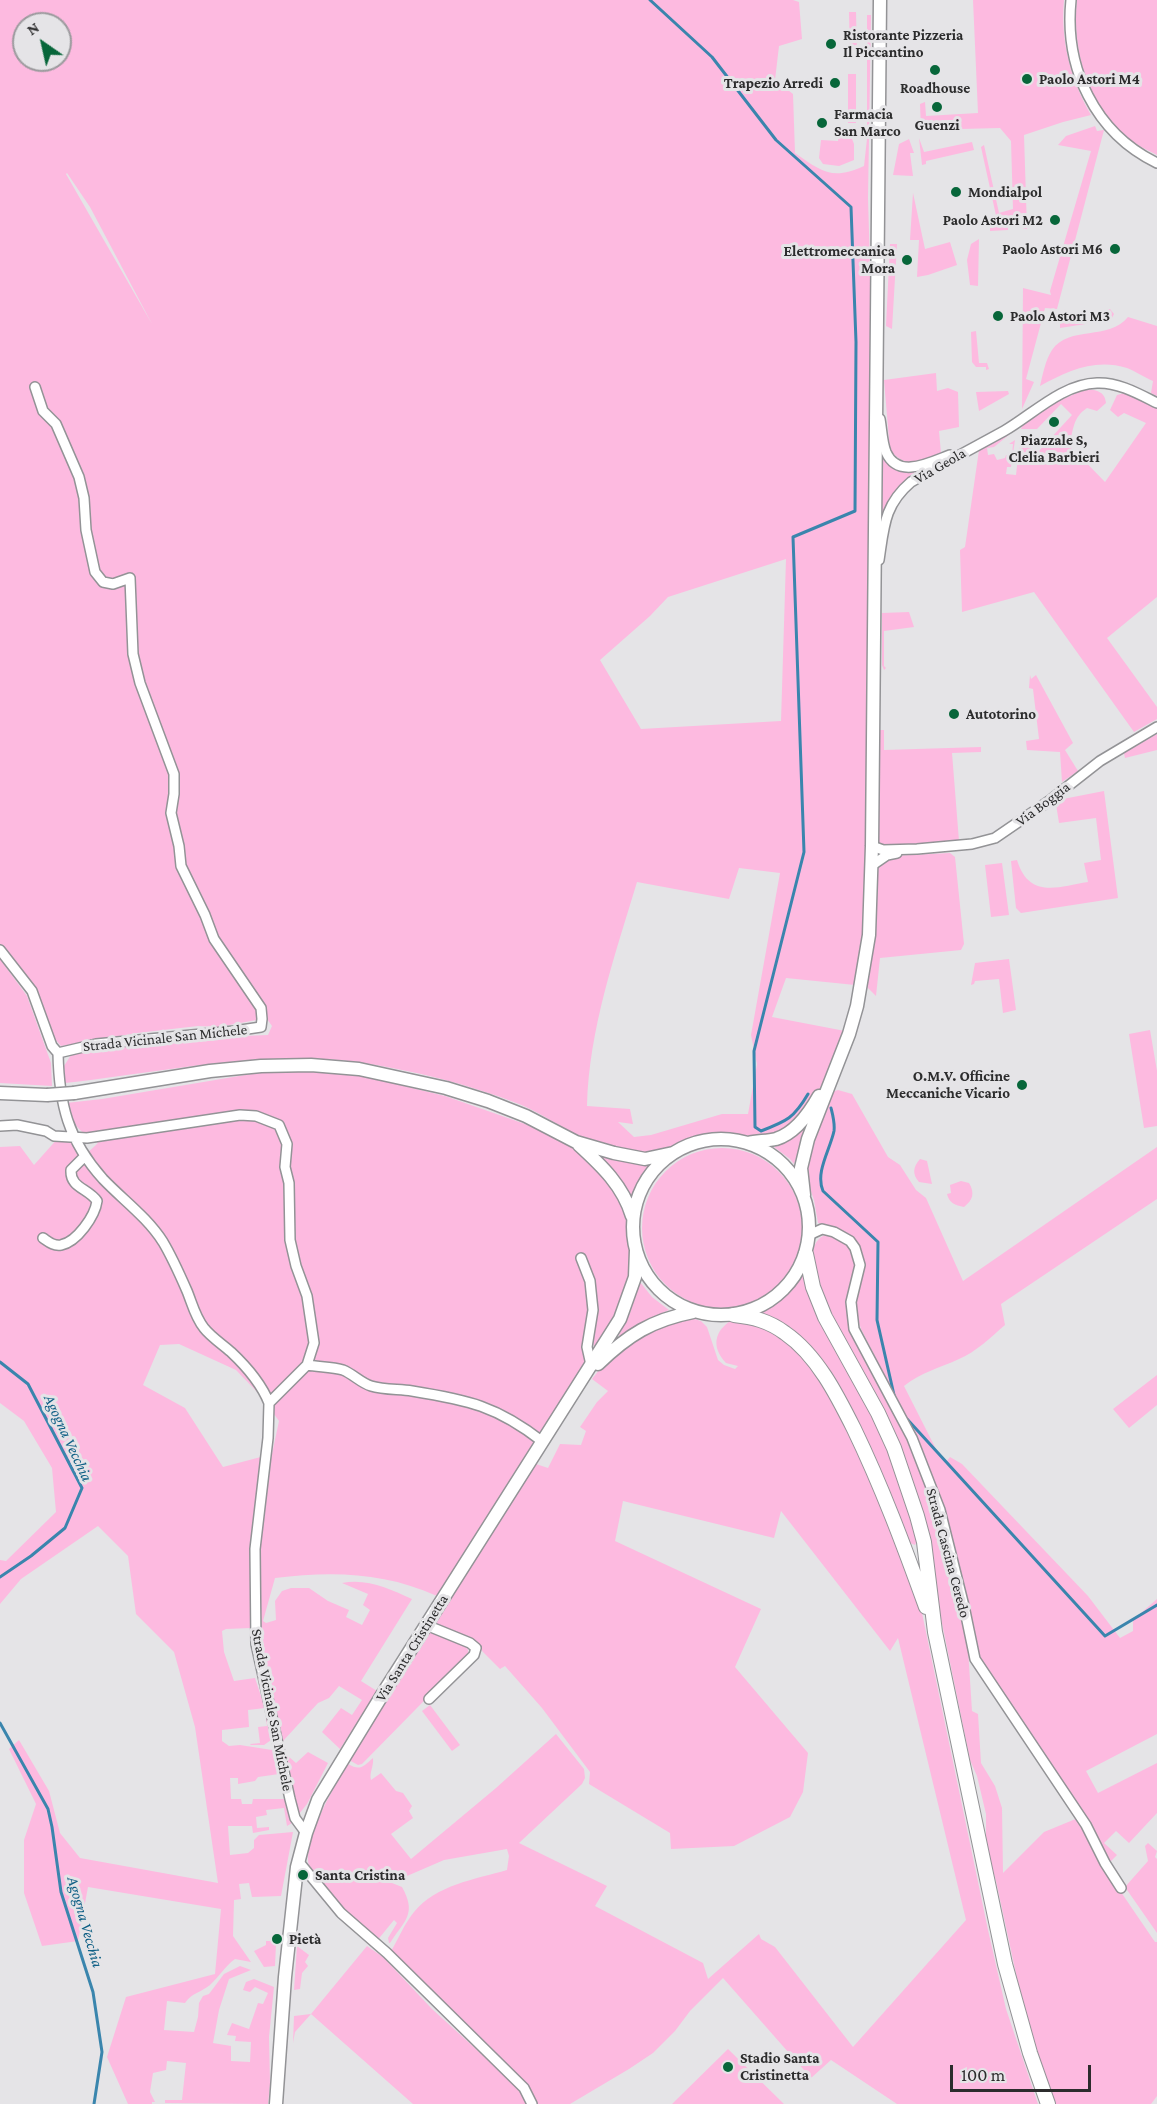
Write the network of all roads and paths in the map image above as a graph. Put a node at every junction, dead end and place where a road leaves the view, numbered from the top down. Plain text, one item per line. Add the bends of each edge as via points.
1 (880, 0) edge
2 (1071, 0) edge
3 (1157, 163) edge
4 (35, 387) dead end
5 (877, 399) junction
6 (1157, 404) edge
7 (980, 443) junction
8 (875, 593) junction
9 (1157, 727) edge
10 (872, 846) junction
11 (917, 849) junction
12 (871, 866) junction
13 (0, 950) edge
14 (58, 1053) junction
15 (837, 1066) junction
16 (0, 1093) edge
17 (0, 1126) edge
18 (75, 1138) junction
19 (576, 1142) junction
20 (748, 1143) junction
21 (672, 1153) junction
22 (85, 1156) junction
23 (804, 1195) junction
24 (633, 1219) junction
25 (809, 1235) junction
26 (43, 1238) dead end
27 (636, 1250) junction
28 (806, 1254) junction
29 (581, 1258) dead end
30 (694, 1311) junction
31 (734, 1314) junction
32 (307, 1365) junction
33 (591, 1365) junction
34 (584, 1377) junction
35 (269, 1403) junction
36 (543, 1442) junction
37 (426, 1625) junction
38 (935, 1632) junction
39 (429, 1699) dead end
40 (306, 1833) junction
41 (298, 1862) junction
42 (1121, 1887) dead end
43 (279, 2101) edge
44 (532, 2104) edge
45 (1048, 2104) edge

1 - 5 main road
2 - 3 street via 1076,65 1089,99 1127,146
4 - 14 street, Strada Vicinale San Michele via 43,411 56,424 79,477 95,572 103,582 113,584 130,578 133,654 174,774 171,813 181,866 214,939 261,1008 262,1019 261,1027 96,1044
5 - 7 street, Via Geola via 887,454 900,466 918,467
5 - 8 main road
6 - 7 street, Via Geola via 1121,387 1095,383 1067,392
7 - 8 street, Via Geola via 910,482 894,498 884,524
8 - 10 main road
9 - 11 street, Via Boggia via 1100,761 995,838
10 - 11 street, Via Boggia via 883,850
10 - 12 main road
11 - 12 street, Via Boggia via 887,855
12 - 15 main road via 862,982
13 - 14 street via 32,991
14 - 18 street via 64,1114
15 - 20 main road via 815,1103 791,1131 778,1138
15 - 23 main road via 808,1138 801,1168
16 - 19 main road, bridge via 74,1093 261,1066 360,1069 488,1101
17 - 18 street via 17,1125 46,1131 54,1137
18 - 22 street
18 - 32 street via 240,1115 256,1116 279,1125 287,1144 290,1240 307,1296 314,1343
19 - 21 main road via 645,1159
19 - 24 main road via 618,1185
20 - 21 main road via 708,1139
20 - 23 main road via 766,1150 782,1163
21 - 24 main road via 645,1183
22 - 26 street via 70,1176 76,1185 92,1193 97,1201 96,1211 73,1239 62,1245 52,1245
22 - 35 street via 163,1241 198,1320 246,1367
23 - 25 main road
24 - 27 main road
25 - 28 main road
25 - 42 street, Strada Cascina Ceredo via 822,1229 834,1232 855,1248 860,1265 851,1302 854,1329 912,1438 940,1510 975,1659 1086,1825
27 - 30 main road via 647,1276 660,1291
27 - 33 main road, Via Santa Cristinetta via 635,1277 629,1296 620,1319
28 - 31 main road via 792,1280 778,1295 753,1310
28 - 38 highway via 825,1317 878,1413 905,1477 924,1542
29 - 33 street via 590,1281 593,1310 587,1347
30 - 31 main road
30 - 34 main road, Via Santa Cristinetta via 634,1333
31 - 38 highway via 758,1318 786,1333 819,1368 833,1390 883,1492
32 - 35 street
32 - 36 street via 344,1371 373,1387 409,1390 490,1408
33 - 34 main road, Via Santa Cristinetta
34 - 36 main road, Via Santa Cristinetta
35 - 40 street, Strada Vicinale San Michele via 255,1549 256,1644 295,1818
36 - 37 main road, Via Santa Cristinetta
37 - 39 street via 476,1648 474,1655
37 - 40 main road, Via Santa Cristinetta via 324,1790
38 - 45 highway via 1005,1964
40 - 41 main road, Via Santa Cristinetta
41 - 43 main road, Via Santa Cristinetta via 285,1983
41 - 44 street via 341,1913 524,2088

